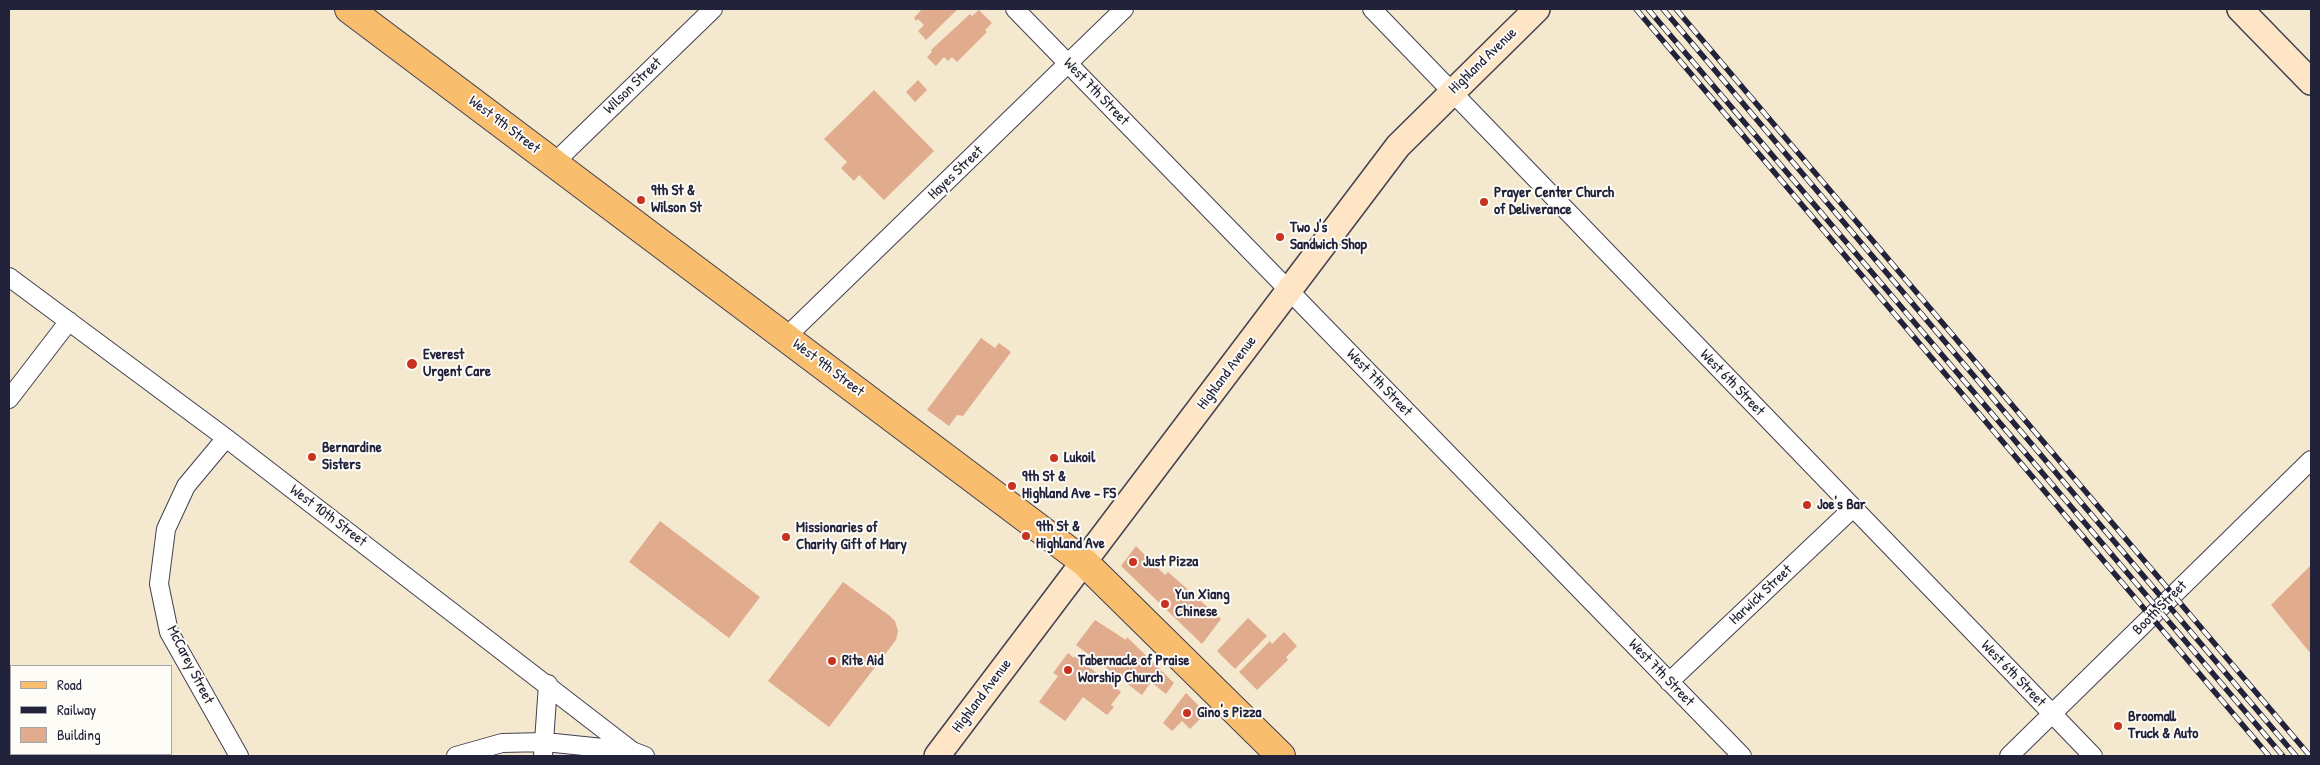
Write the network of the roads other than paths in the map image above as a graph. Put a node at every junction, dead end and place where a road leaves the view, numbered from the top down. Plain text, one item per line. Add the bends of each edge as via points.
1 (350, 9) edge
2 (713, 9) edge
3 (1015, 9) edge
4 (1124, 9) edge
5 (1372, 9) edge
6 (1537, 9) edge
7 (2240, 9) edge
8 (1069, 64) junction
9 (2310, 78) edge
10 (1452, 92) junction
11 (554, 163) junction
12 (9, 277) edge
13 (1289, 290) junction
14 (69, 322) junction
15 (786, 337) junction
16 (9, 398) edge
17 (226, 438) junction
18 (2311, 460) edge
19 (1853, 508) junction
20 (1084, 562) junction
21 (1669, 682) junction
22 (548, 684) junction
23 (2052, 714) junction
24 (544, 749) edge
25 (639, 754) edge
26 (239, 756) edge
27 (456, 756) edge
28 (937, 756) edge
29 (1281, 756) edge
30 (1742, 756) edge
31 (2009, 756) edge
32 (2093, 756) edge

1 - 11 main road, West 9th Street
2 - 11 street, Wilson Street
3 - 8 street, West 7th Street
4 - 8 street, Hayes Street
5 - 10 street, West 6th Street
6 - 10 main road, Highland Avenue
7 - 9 main road
8 - 13 street, West 7th Street
8 - 15 street, Hayes Street
10 - 13 main road, Highland Avenue via 1398,146
10 - 19 street, West 6th Street
11 - 15 main road, West 9th Street
12 - 14 street, West 10th Street
13 - 20 main road, Highland Avenue
13 - 21 street, West 7th Street
14 - 16 street
14 - 17 street, West 10th Street
15 - 20 main road, West 9th Street
17 - 22 street, West 10th Street
17 - 26 street, McCarey Street via 186,486 166,529 159,584 169,632
18 - 23 street, Booth Street
19 - 21 street, Harwick Street
19 - 23 street, West 6th Street
20 - 28 main road, Highland Avenue
20 - 29 main road, West 9th Street
21 - 30 street, West 7th Street
22 - 24 street
22 - 25 street, West 10th Street
23 - 31 street, Booth Street
23 - 32 street, West 6th Street
24 - 25 street
24 - 27 street via 502,743

